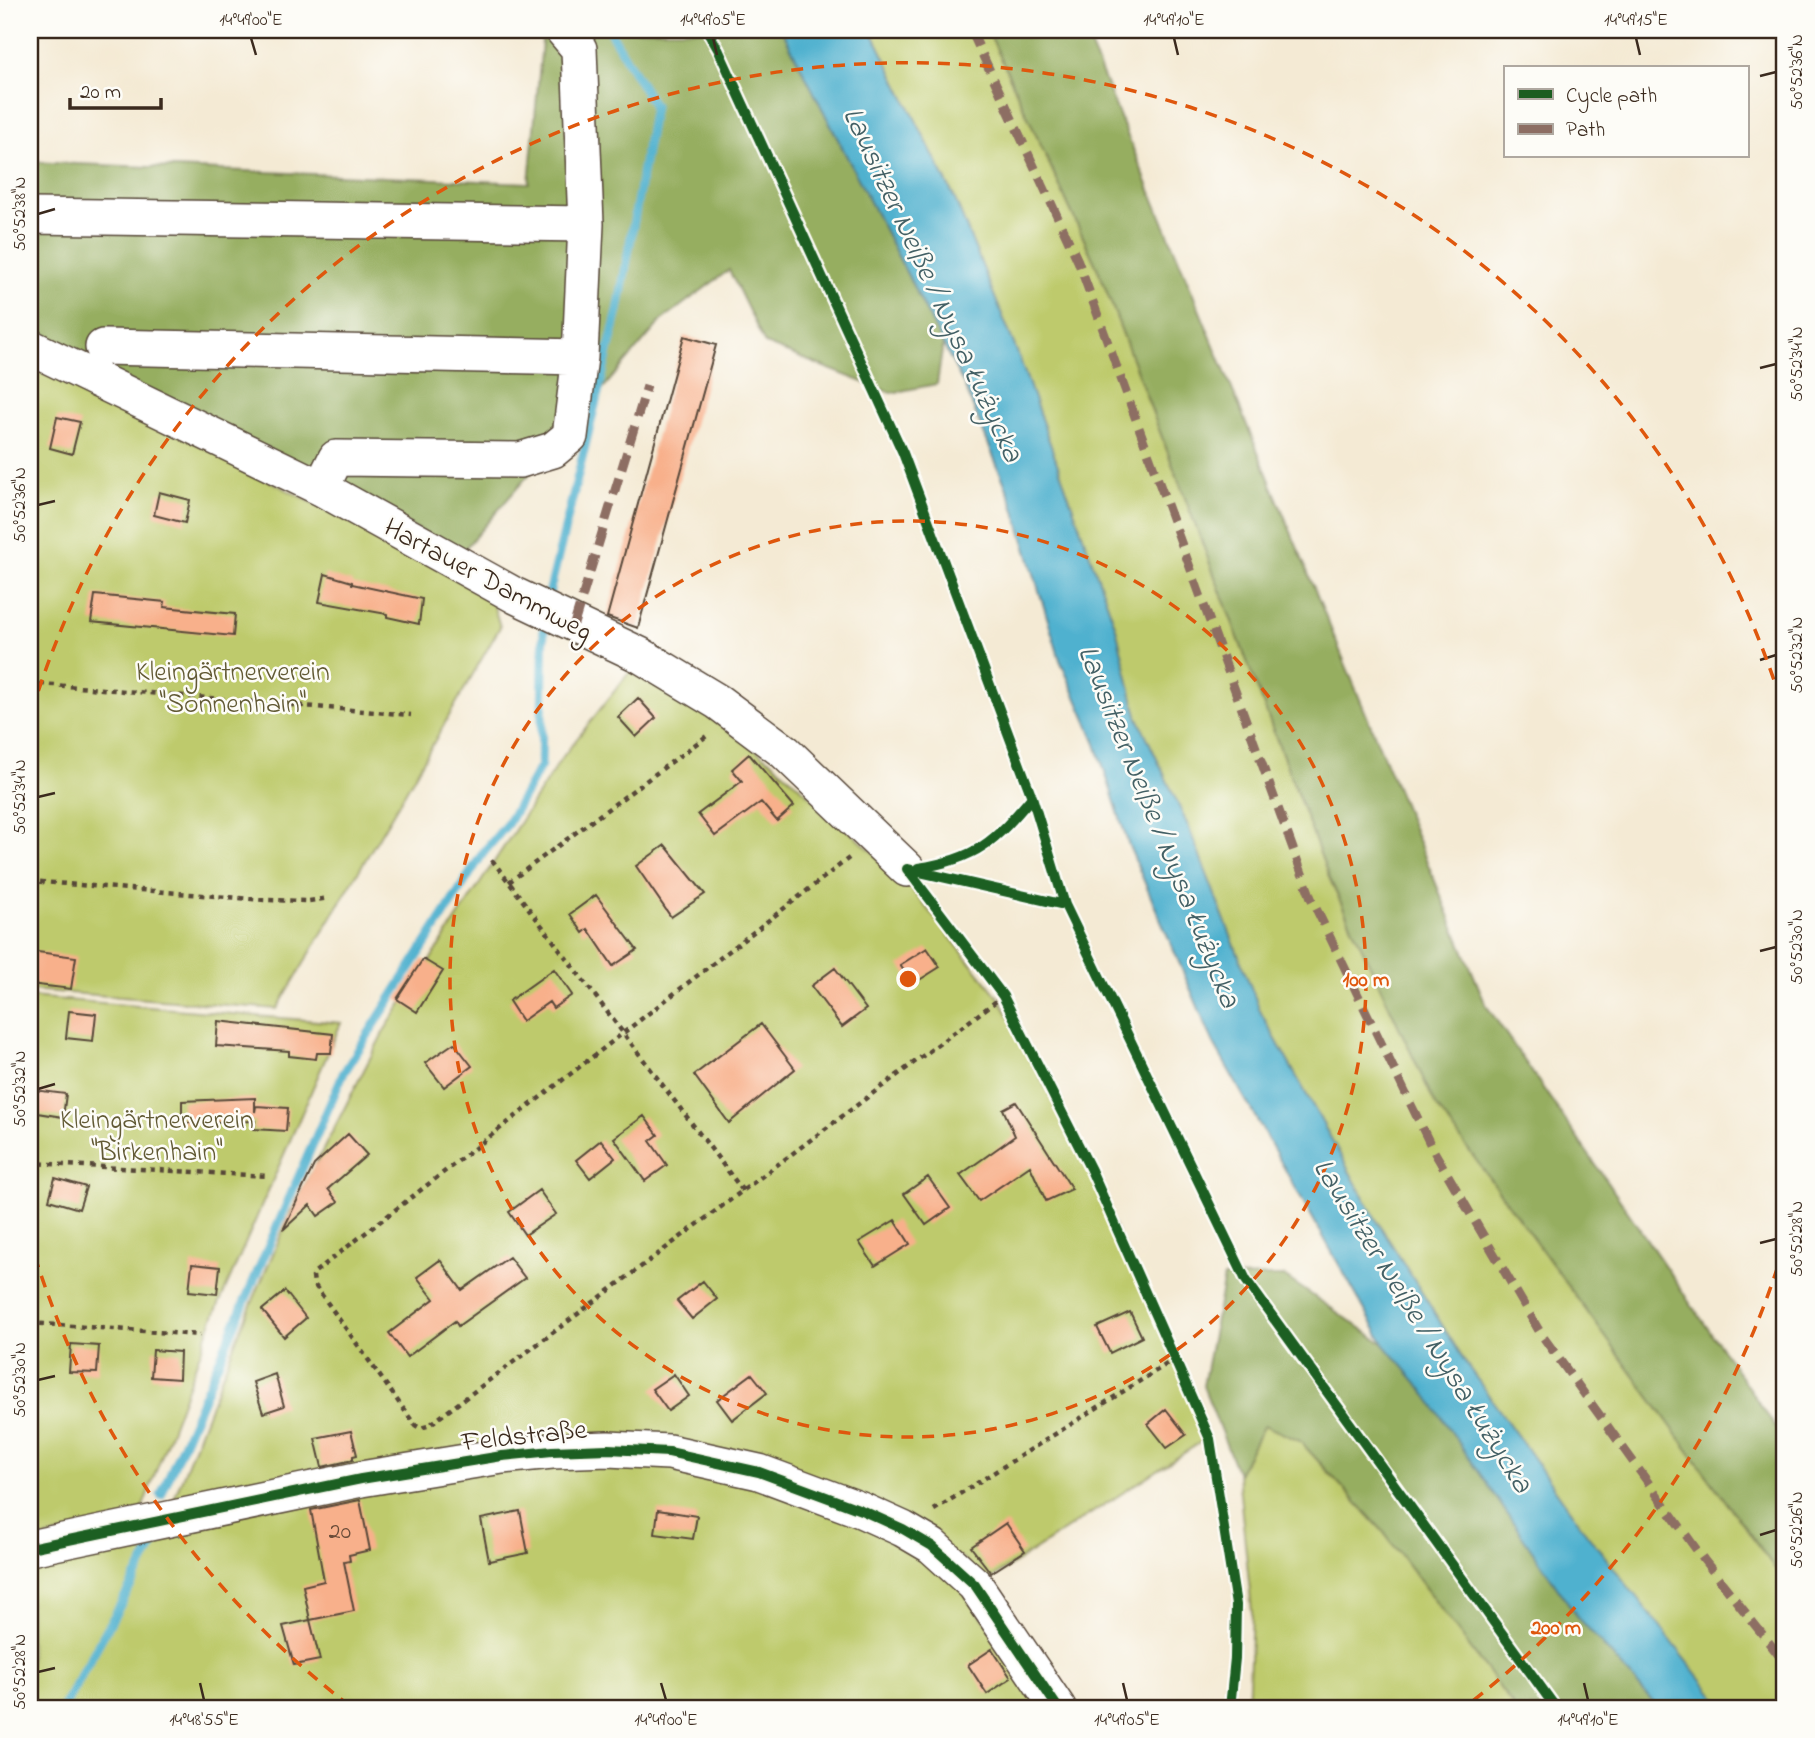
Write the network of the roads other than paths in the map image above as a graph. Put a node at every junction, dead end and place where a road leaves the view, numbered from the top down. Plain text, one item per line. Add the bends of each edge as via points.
1 (563, 30) edge
2 (30, 216) edge
3 (586, 224) junction
4 (30, 347) edge
5 (103, 347) dead end
6 (580, 357) junction
7 (321, 488) junction
8 (907, 869) dead end
9 (30, 1548) edge
10 (1058, 1708) edge

1 - 3 street via 579,50
2 - 3 street
3 - 6 street
4 - 7 street, Hartauer Dammweg
5 - 6 street
6 - 7 street via 570,436 553,450 520,460 335,458
7 - 8 street, Hartauer Dammweg via 545,610 640,655 718,702 785,752
9 - 10 street, Feldstraße via 361,1479 502,1456 580,1450 669,1452 759,1472 860,1510 932,1546 975,1585

